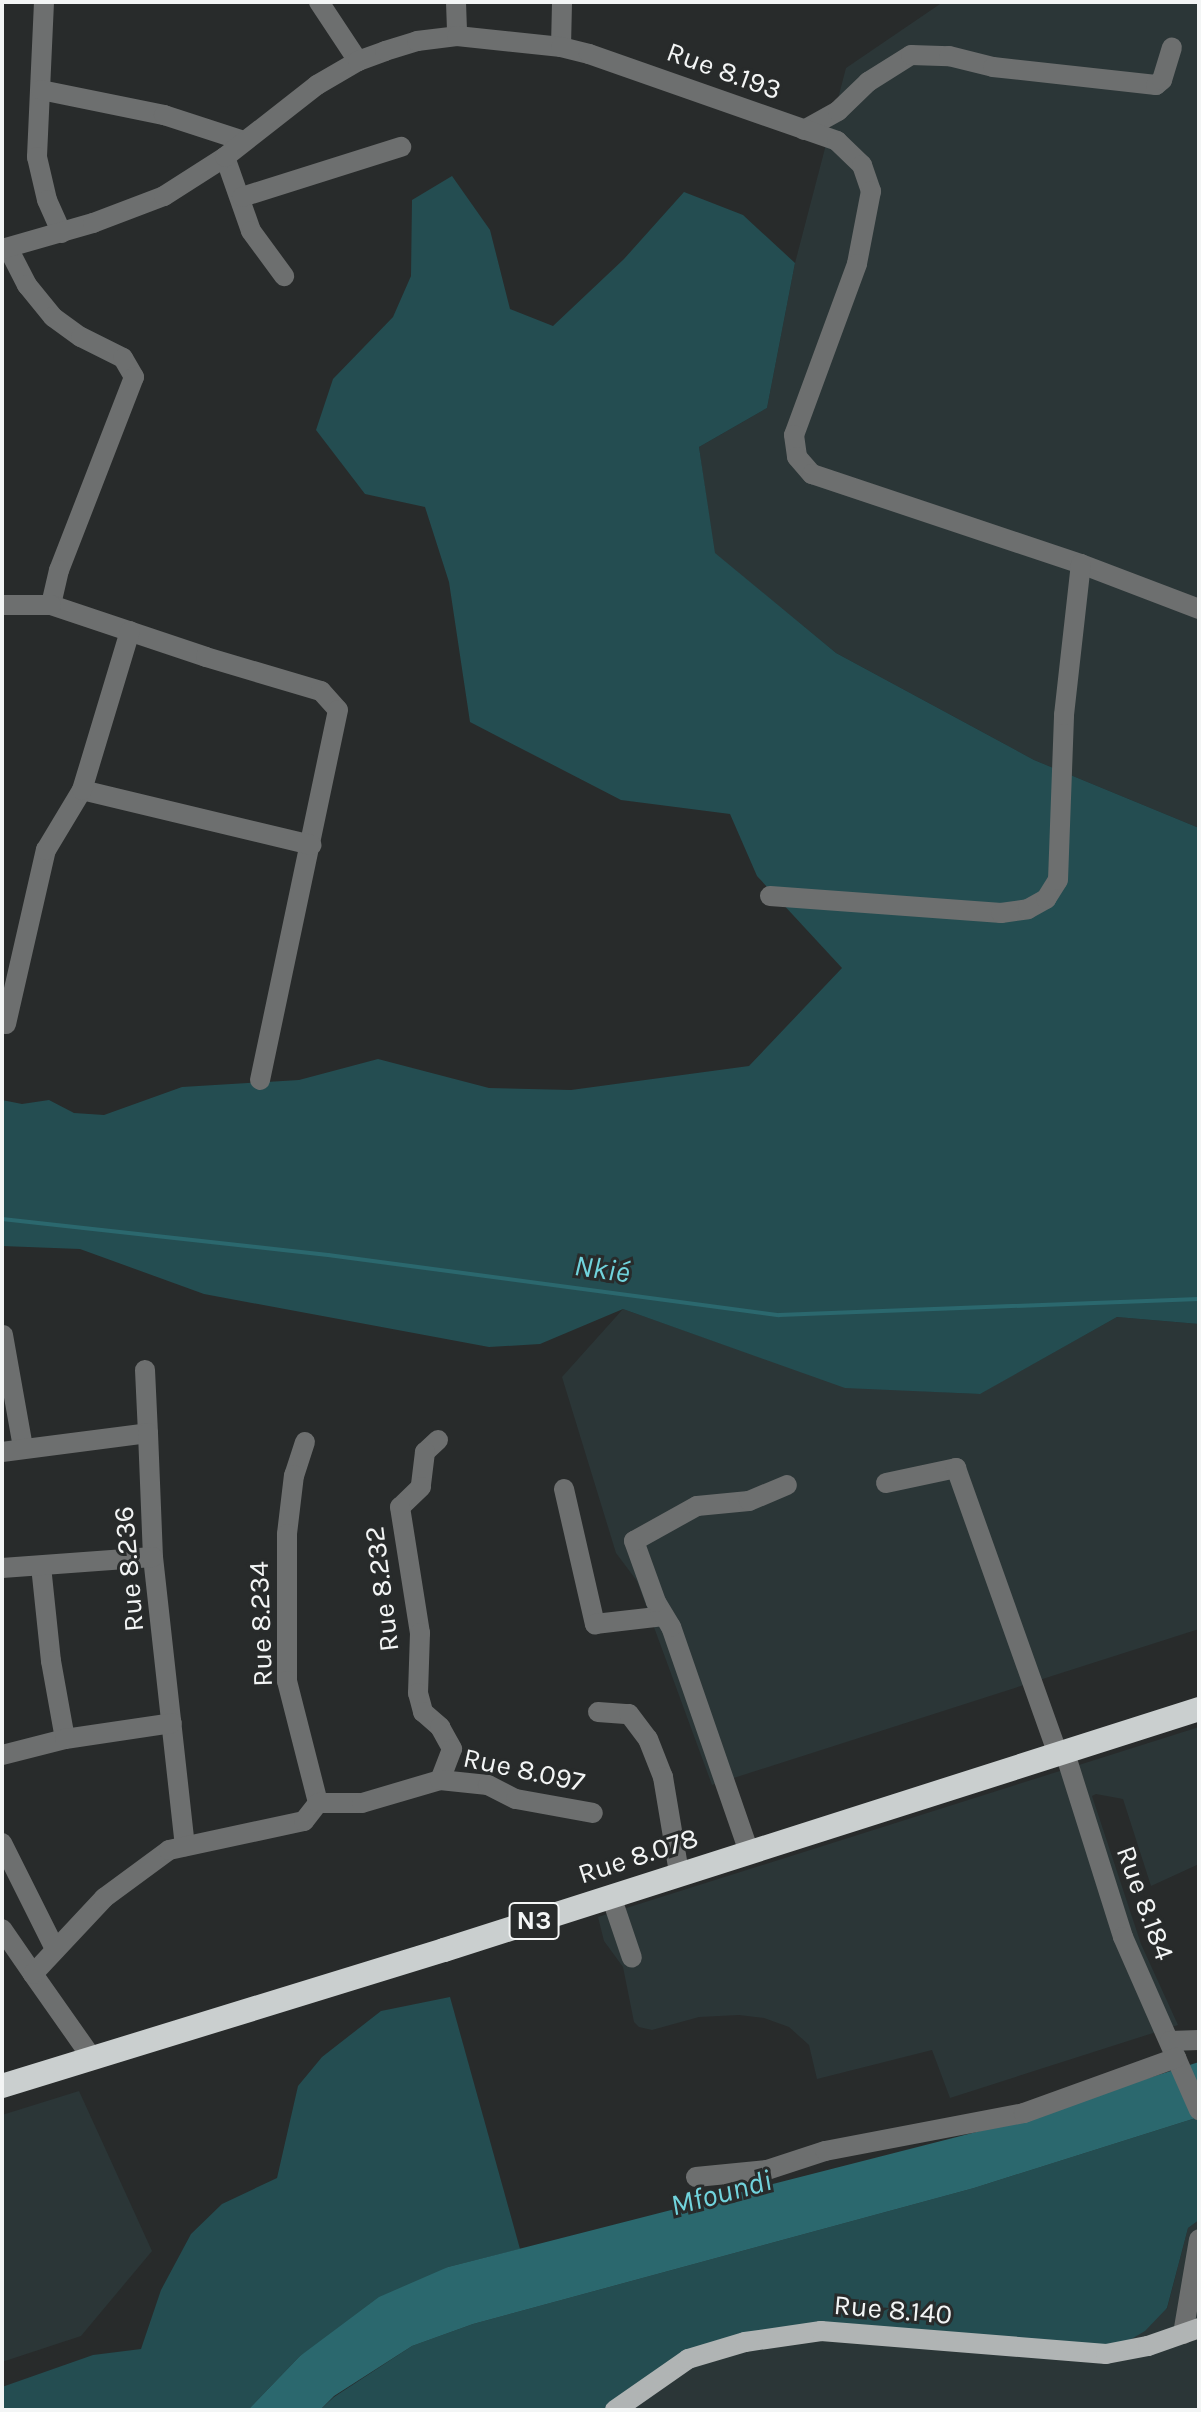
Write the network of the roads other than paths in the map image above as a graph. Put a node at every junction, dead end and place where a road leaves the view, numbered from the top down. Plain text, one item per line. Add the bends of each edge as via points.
1 (44, 2) edge
2 (319, 2) edge
3 (456, 2) edge
4 (562, 2) edge
5 (457, 36) junction
6 (561, 47) junction
7 (1172, 48) dead end
8 (358, 61) junction
9 (41, 90) junction
10 (804, 130) junction
11 (244, 141) junction
12 (401, 147) dead end
13 (225, 157) junction
14 (242, 197) junction
15 (62, 233) junction
16 (5, 249) edge
17 (284, 276) dead end
18 (1081, 564) junction
19 (2, 605) edge
20 (51, 605) junction
21 (1199, 609) edge
22 (130, 631) junction
23 (82, 790) junction
24 (311, 845) junction
25 (770, 896) dead end
26 (6, 1024) dead end
27 (260, 1080) dead end
28 (3, 1335) edge
29 (145, 1370) dead end
30 (148, 1433) junction
31 (438, 1440) dead end
32 (305, 1442) dead end
33 (23, 1447) junction
34 (2, 1452) edge
35 (886, 1483) dead end
36 (787, 1485) dead end
37 (564, 1489) dead end
38 (153, 1557) junction
39 (41, 1566) junction
40 (2, 1568) edge
41 (664, 1616) junction
42 (1199, 1709) edge
43 (598, 1712) dead end
44 (172, 1723) junction
45 (65, 1739) junction
46 (1061, 1754) junction
47 (2, 1755) edge
48 (440, 1780) junction
49 (318, 1803) junction
50 (593, 1813) dead end
51 (2, 1843) edge
52 (185, 1846) junction
53 (749, 1852) junction
54 (679, 1873) junction
55 (11, 1881) edge
56 (611, 1896) junction
57 (2, 1929) edge
58 (55, 1949) junction
59 (632, 1958) dead end
60 (33, 1974) junction
61 (1199, 2040) edge
62 (1176, 2056) junction
63 (92, 2058) junction
64 (2, 2086) edge
65 (1199, 2110) edge
66 (696, 2177) dead end
67 (1199, 2239) edge
68 (1191, 2331) edge
69 (615, 2410) edge

1 - 9 street
2 - 8 street
3 - 5 street
4 - 6 street
5 - 6 street, Rue 8.193
5 - 8 street, Rue 8.193 via 417,41
6 - 10 street, Rue 8.193
7 - 10 street via 1156,85 911,55
8 - 11 street, Rue 8.193
9 - 11 street via 164,115
9 - 15 street via 37,157
10 - 18 street, Rue 8.193 via 837,141 862,165 871,191 857,264 794,435 797,457 812,474
11 - 13 street, Rue 8.193
12 - 14 street
13 - 14 street
13 - 15 street, Rue 8.193 via 164,196
14 - 17 street via 251,231
15 - 16 street, Rue 8.193
16 - 20 street via 53,317 123,358 134,377 59,570
18 - 21 street, Rue 8.193
18 - 25 street via 1064,715 1058,880 1046,899 1028,909 1001,913
19 - 20 street
20 - 22 street
22 - 23 street
22 - 24 street via 321,691 331,699 338,710
23 - 24 street
23 - 26 street via 46,850
24 - 27 street
28 - 33 street
29 - 30 street, Rue 8.236
30 - 33 street
30 - 38 street, Rue 8.236
31 - 48 street, Rue 8.232 via 425,1452 421,1487 400,1507 420,1633 418,1693 423,1712 440,1727 452,1749
32 - 49 street, Rue 8.234 via 294,1475 287,1534 287,1681
33 - 34 street
35 - 46 street, Rue 8.184 via 956,1468
36 - 41 street via 749,1501 697,1506 634,1541
37 - 41 street via 595,1624
38 - 39 street
38 - 44 street, Rue 8.236
39 - 40 street
39 - 45 street
41 - 53 street
42 - 46 highway, Rue 8.078 / N3
43 - 54 street via 629,1714 648,1739 663,1777
44 - 45 street
44 - 52 street, Rue 8.236
45 - 47 street
46 - 53 highway, Rue 8.078 / N3
46 - 62 street, Rue 8.184 via 1123,1937
48 - 49 street, Rue 8.097 via 362,1803
48 - 50 street, Rue 8.097 via 488,1785 516,1799
49 - 52 street via 304,1821
51 - 55 street
52 - 58 street via 169,1850 126,1881
53 - 54 highway, Rue 8.078 / N3
54 - 56 highway, Rue 8.078 / N3
55 - 58 street
56 - 59 street
56 - 63 highway, Rue 8.078 / N3
57 - 60 street
58 - 60 street
60 - 63 street
61 - 62 street
62 - 65 street, Rue 8.184
62 - 66 street via 1024,2113 825,2151 767,2170
63 - 64 highway, Rue 8.078 / N3
67 - 68 street
68 - 69 main road, Rue 8.140 via 1106,2354 805,2333 745,2342 688,2359

